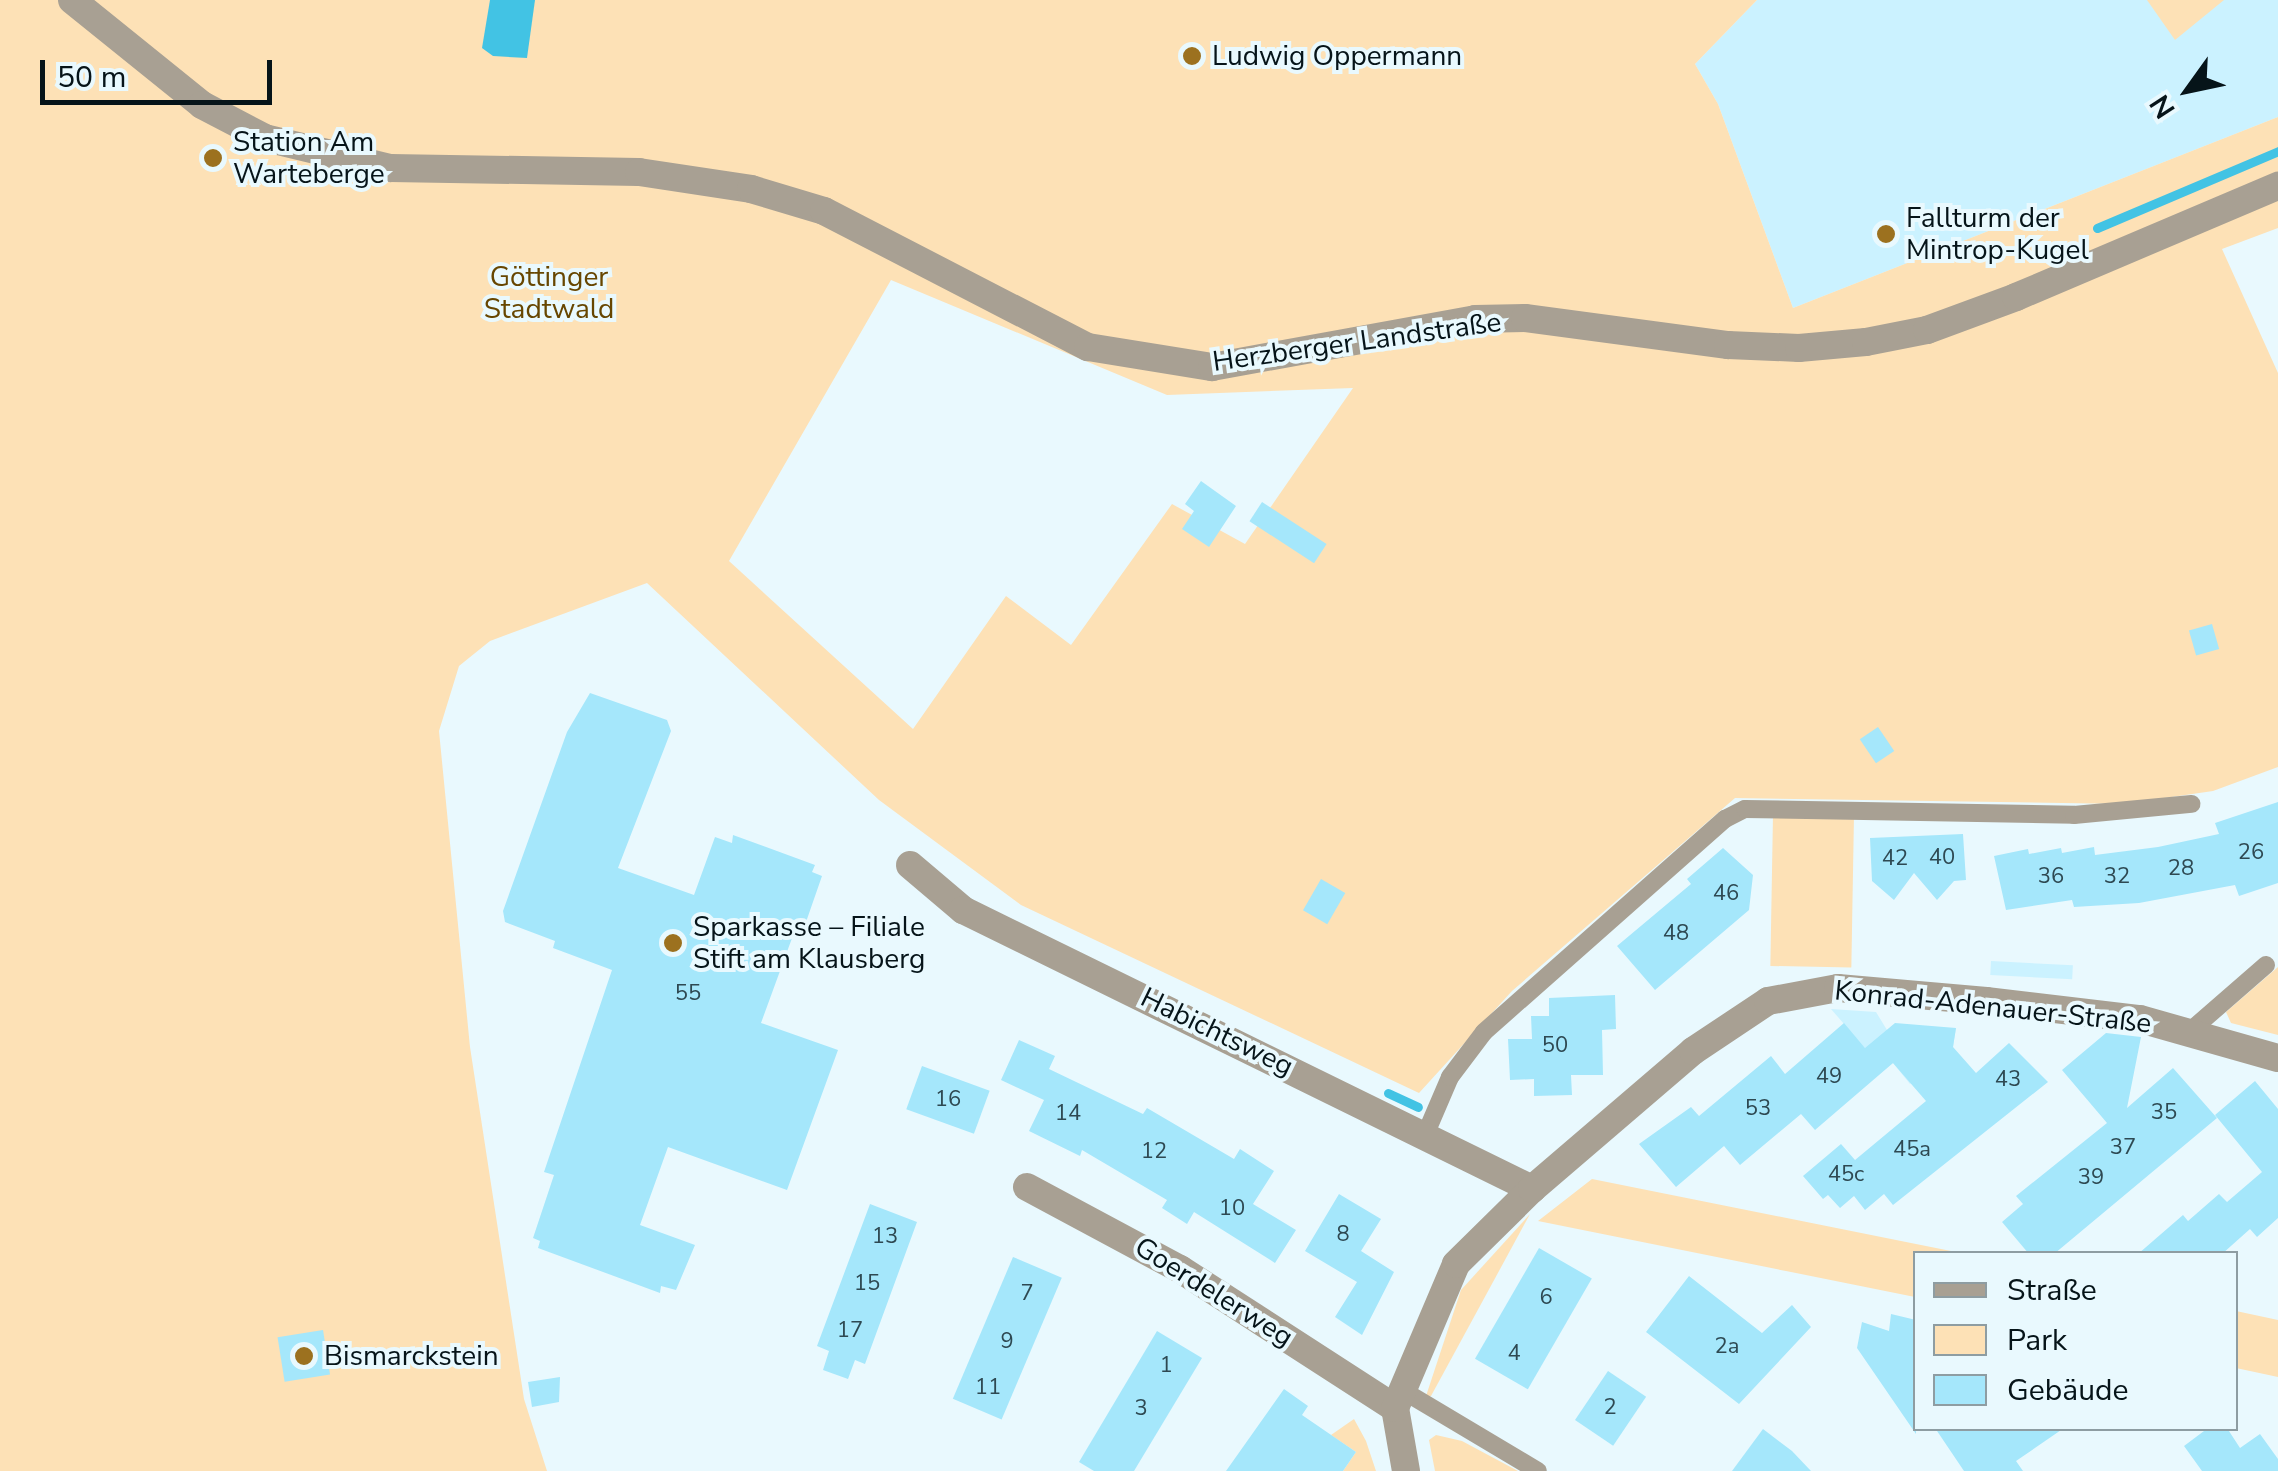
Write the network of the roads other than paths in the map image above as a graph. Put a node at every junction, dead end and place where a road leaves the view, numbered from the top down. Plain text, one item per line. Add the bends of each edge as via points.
1 (72, 0) edge
2 (2278, 186) edge
3 (2191, 804) dead end
4 (910, 865) dead end
5 (2266, 965) dead end
6 (2189, 1032) junction
7 (2278, 1058) edge
8 (1426, 1133) junction
9 (1027, 1187) dead end
10 (1532, 1188) junction
11 (1398, 1399) junction
12 (1406, 1471) edge
13 (1538, 1471) edge

1 - 2 street, Herzberger Landstraße via 202,105 266,138 390,168 639,172 751,189 824,211 1088,347 1182,364 1277,360 1475,319 1525,318 1728,344 1799,348 1866,342 1927,330 2016,297
3 - 8 lane via 2074,815 1745,809 1696,843 1484,1032 1450,1077
4 - 8 street, Habichtsweg via 963,910
5 - 6 lane
6 - 7 street, Konrad-Adenauer-Straße
6 - 10 street, Konrad-Adenauer-Straße via 2140,1019 1886,990 1788,994 1731,1022
8 - 10 street, Habichtsweg
9 - 11 street, Goerdelerweg via 1165,1260
10 - 11 street via 1456,1264
11 - 12 street
11 - 13 lane, Goerdelerweg

